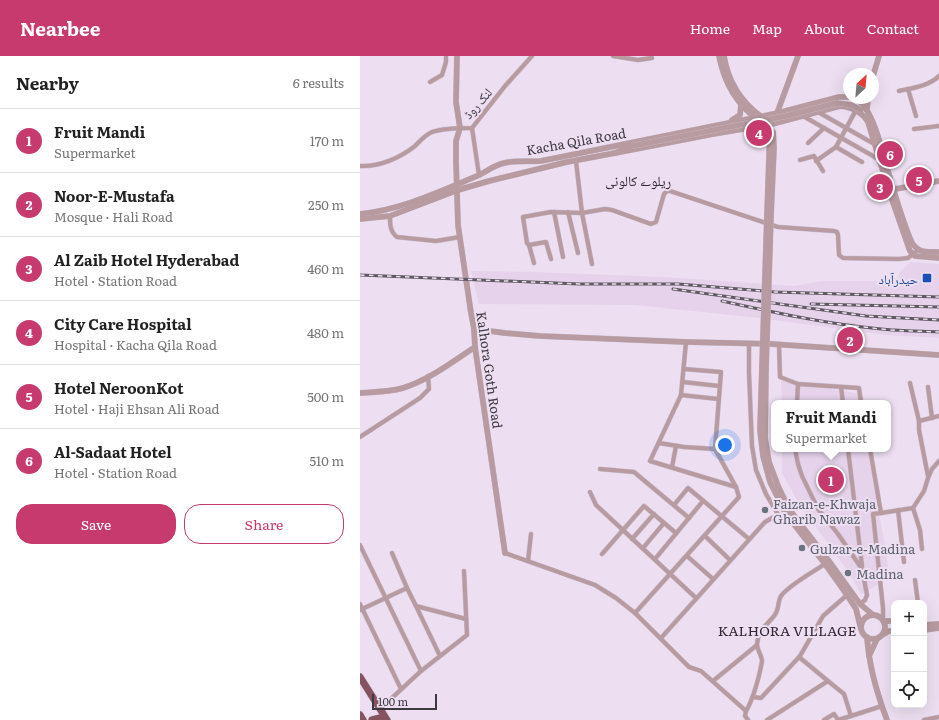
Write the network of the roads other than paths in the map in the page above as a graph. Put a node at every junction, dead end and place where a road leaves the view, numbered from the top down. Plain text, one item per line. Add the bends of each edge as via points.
1 (446, 56) edge
2 (457, 56) edge
3 (532, 56) edge
4 (613, 56) edge
5 (719, 56) edge
6 (724, 56) edge
7 (798, 56) edge
8 (879, 56) edge
9 (652, 58) dead end
10 (875, 68) edge
11 (938, 78) edge
12 (430, 82) dead end
13 (908, 89) junction
14 (899, 91) dead end
15 (843, 98) edge
16 (862, 104) edge
17 (865, 104) edge
18 (741, 105) junction
19 (862, 111) junction
20 (818, 112) junction
21 (778, 113) junction
22 (803, 116) junction
23 (916, 116) dead end
24 (759, 117) junction
25 (870, 121) junction
26 (723, 124) junction
27 (770, 125) junction
28 (939, 126) edge
29 (460, 128) junction
30 (472, 128) junction
31 (824, 128) junction
32 (846, 128) junction
33 (914, 129) dead end
34 (841, 138) junction
35 (808, 143) dead end
36 (876, 145) junction
37 (612, 146) junction
38 (629, 147) junction
39 (836, 147) junction
40 (615, 154) junction
41 (800, 160) dead end
42 (880, 160) junction
43 (576, 161) junction
44 (816, 161) junction
45 (862, 162) dead end
46 (360, 166) edge
47 (823, 171) dead end
48 (486, 172) junction
49 (479, 175) junction
50 (489, 181) junction
51 (939, 181) edge
52 (457, 187) junction
53 (891, 190) junction
54 (554, 212) junction
55 (568, 212) junction
56 (582, 213) junction
57 (360, 214) edge
58 (390, 216) junction
59 (360, 219) edge
60 (460, 237) junction
61 (529, 245) junction
62 (918, 250) junction
63 (939, 252) edge
64 (578, 253) dead end
65 (912, 254) junction
66 (564, 257) dead end
67 (939, 258) edge
68 (551, 259) dead end
69 (534, 263) dead end
70 (592, 264) dead end
71 (474, 329) junction
72 (686, 342) junction
73 (749, 343) junction
74 (779, 344) junction
75 (475, 347) junction
76 (939, 355) edge
77 (764, 367) junction
78 (684, 369) junction
79 (428, 376) junction
80 (683, 382) junction
81 (798, 384) junction
82 (910, 384) dead end
83 (719, 386) junction
84 (928, 386) dead end
85 (841, 387) junction
86 (360, 392) edge
87 (681, 395) junction
88 (718, 399) junction
89 (797, 400) edge
90 (843, 400) edge
91 (861, 400) edge
92 (939, 416) edge
93 (932, 418) junction
94 (919, 421) junction
95 (360, 436) edge
96 (658, 443) junction
97 (676, 446) junction
98 (715, 449) junction
99 (796, 452) edge
100 (848, 452) edge
101 (871, 452) edge
102 (939, 461) edge
103 (672, 467) junction
104 (600, 469) dead end
105 (928, 476) junction
106 (736, 487) junction
107 (590, 492) dead end
108 (703, 501) junction
109 (674, 505) junction
110 (913, 508) junction
111 (898, 510) junction
112 (881, 513) junction
113 (654, 514) junction
114 (786, 514) junction
115 (779, 516) junction
116 (722, 517) junction
117 (689, 518) junction
118 (664, 523) junction
119 (623, 530) junction
120 (676, 533) junction
121 (530, 534) dead end
122 (705, 536) junction
123 (632, 539) junction
124 (748, 539) junction
125 (360, 545) edge
126 (643, 548) junction
127 (922, 549) dead end
128 (505, 553) joint
129 (392, 554) dead end
130 (602, 554) dead end
131 (687, 556) junction
132 (655, 558) junction
133 (730, 560) junction
134 (528, 561) junction
135 (904, 562) dead end
136 (825, 564) junction
137 (862, 569) junction
138 (464, 571) dead end
139 (671, 574) junction
140 (713, 579) junction
141 (914, 580) dead end
142 (407, 588) junction
143 (847, 596) junction
144 (386, 598) junction
145 (696, 598) junction
146 (917, 600) edge
147 (360, 604) edge
148 (860, 604) junction
149 (416, 606) junction
150 (361, 609) edge
151 (635, 613) junction
152 (872, 614) junction
153 (466, 619) junction
154 (884, 620) junction
155 (891, 621) edge
156 (939, 624) edge
157 (927, 626) edge
158 (939, 628) edge
159 (861, 629) junction
160 (927, 630) edge
161 (891, 631) edge
162 (884, 634) junction
163 (867, 637) junction
164 (661, 638) junction
165 (877, 638) junction
166 (757, 646) junction
167 (440, 656) junction
168 (799, 657) junction
169 (868, 657) junction
170 (421, 671) junction
171 (360, 677) edge
172 (713, 681) junction
173 (828, 681) junction
174 (401, 689) junction
175 (753, 697) junction
176 (882, 706) junction
177 (380, 708) junction
178 (746, 711) junction
179 (360, 715) edge
180 (851, 716) junction
181 (939, 717) edge
182 (363, 720) edge
183 (372, 720) edge
184 (386, 720) edge
185 (748, 720) edge
186 (767, 720) edge
187 (824, 720) edge
188 (838, 720) edge
189 (887, 720) edge
190 (924, 720) edge

1 - 12 street via 442,75
2 - 29 street, Kalhora Goth Road via 456,102
3 - 30 street, لنک روڈ
4 - 9 street via 638,60
5 - 18 street via 725,76
6 - 24 street via 732,82
7 - 21 street
8 - 10 street
11 - 13 street
13 - 14 street
13 - 23 street
15 - 21 street, Kacha Qila Road
16 - 19 street
17 - 19 street
18 - 24 street
18 - 26 street via 741,114
19 - 20 street, Kacha Qila Road via 840,106
19 - 25 street
19 - 25 street
19 - 32 street
19 - 38 street, bridge via 851,105 837,103 786,116
20 - 22 street, Kacha Qila Road
20 - 32 street
21 - 24 street, Kacha Qila Road
21 - 27 street
22 - 27 street, Kacha Qila Road
22 - 31 street
24 - 26 street, Kacha Qila Road
24 - 27 street
25 - 36 street
25 - 53 street via 879,138
26 - 37 street, Kacha Qila Road
27 - 40 street, Kacha Qila Road
27 - 77 street, bridge
28 - 33 street
29 - 30 street, لنک روڈ
29 - 46 street, لنک روڈ via 433,132 385,163 369,167
29 - 52 street, Kalhora Goth Road via 456,141
30 - 49 street
31 - 34 street
31 - 35 street
32 - 34 street
32 - 36 street
34 - 39 street
34 - 42 street
36 - 42 street
37 - 38 street
37 - 48 street, Kacha Qila Road via 541,161 505,162
38 - 40 street
39 - 44 street
39 - 45 street
40 - 43 street, Kacha Qila Road
41 - 44 street via 814,156
42 - 53 street
43 - 50 street, Kacha Qila Road
43 - 56 street
44 - 47 street
48 - 49 street, Kacha Qila Road
48 - 50 street via 491,175
49 - 52 street, Kacha Qila Road
50 - 52 street, Kacha Qila Road
51 - 53 street
52 - 57 street, Kacha Qila Road via 390,210
52 - 58 street, Kacha Qila Road
52 - 60 street, Kalhora Goth Road
53 - 62 street via 910,238
53 - 65 street
54 - 55 street
54 - 61 street via 523,217
54 - 66 street
55 - 56 street
55 - 64 street
56 - 65 street via 612,210 654,224 664,194 670,191 778,228 837,232 839,255 843,258 899,260
56 - 70 street
58 - 59 street, Kacha Qila Road
58 - 60 street via 392,234 397,237 436,240
60 - 71 street, Kalhora Goth Road
61 - 68 street via 546,242
61 - 69 street
62 - 63 street
62 - 65 street
65 - 67 street
71 - 72 street via 540,336
71 - 75 street, Kalhora Goth Road
72 - 73 street
72 - 78 street
73 - 74 street
73 - 115 street via 752,439 756,470
74 - 76 street
74 - 81 street via 780,377
75 - 79 street
75 - 128 street, Kalhora Goth Road
77 - 114 street via 760,430 763,456 770,482
77 - 148 street via 765,438 769,462 778,486 789,509
78 - 80 street
78 - 83 street via 720,372
79 - 86 street via 390,391
79 - 95 street via 429,389 420,398
80 - 83 street
80 - 87 street
81 - 85 street
81 - 89 street
82 - 94 street
83 - 88 street
84 - 93 street
85 - 90 street
85 - 91 street via 859,388
87 - 88 street
87 - 96 street
88 - 98 street
92 - 93 street
93 - 94 street
94 - 105 street
96 - 97 street
96 - 103 street via 650,461
97 - 98 street
97 - 103 street
98 - 106 street
99 - 137 street via 802,476 818,509
100 - 137 street
101 - 112 street
102 - 105 street
103 - 106 street
104 - 109 street via 634,472
105 - 110 street via 924,491
106 - 116 street via 739,497
107 - 119 street via 596,505
108 - 109 street via 688,488
108 - 116 street
108 - 117 street
109 - 117 street
110 - 111 street
110 - 127 street via 920,530
111 - 112 street
111 - 135 street
112 - 154 street via 873,514
113 - 118 street
113 - 119 street via 644,506
113 - 123 street
114 - 115 street
114 - 136 street
115 - 124 street via 765,522
116 - 122 street
116 - 124 street
117 - 120 street
118 - 120 street
118 - 126 street
119 - 123 street
119 - 130 street
120 - 132 street
121 - 134 street
122 - 131 street
122 - 133 street
123 - 126 street
124 - 133 street
125 - 144 street
126 - 132 street
128 - 134 street
129 - 142 street
131 - 139 street
131 - 140 street
132 - 139 street
133 - 140 street
134 - 151 street via 595,585
136 - 143 street
136 - 166 street via 794,583 780,598 779,608 762,630
137 - 148 street via 866,595
138 - 153 street
139 - 145 street
139 - 151 street
140 - 145 street
141 - 146 street
142 - 144 street
142 - 149 street
143 - 159 street via 856,609
143 - 168 street via 823,616
144 - 150 street
144 - 170 street
145 - 164 street
147 - 150 street
148 - 152 street
149 - 153 street
149 - 167 street
150 - 174 street
151 - 164 street
152 - 154 street
152 - 159 street via 862,621
153 - 167 street via 467,635
154 - 155 street
154 - 162 street
156 - 157 street
158 - 160 street
159 - 163 street
161 - 162 street
162 - 165 street
163 - 165 street
163 - 169 street
164 - 172 street via 689,667 701,671
165 - 169 street
166 - 172 street
166 - 175 street via 762,660
167 - 170 street
168 - 173 street
168 - 175 street via 761,698
169 - 176 street
170 - 174 street
171 - 177 highway
172 - 178 street
173 - 180 street via 844,694
173 - 186 street
174 - 177 street
175 - 178 street
176 - 180 street
176 - 189 street
177 - 184 highway
178 - 185 street via 745,716
179 - 182 highway
180 - 188 street
181 - 190 street
183 - 184 highway
187 - 188 street via 834,714

